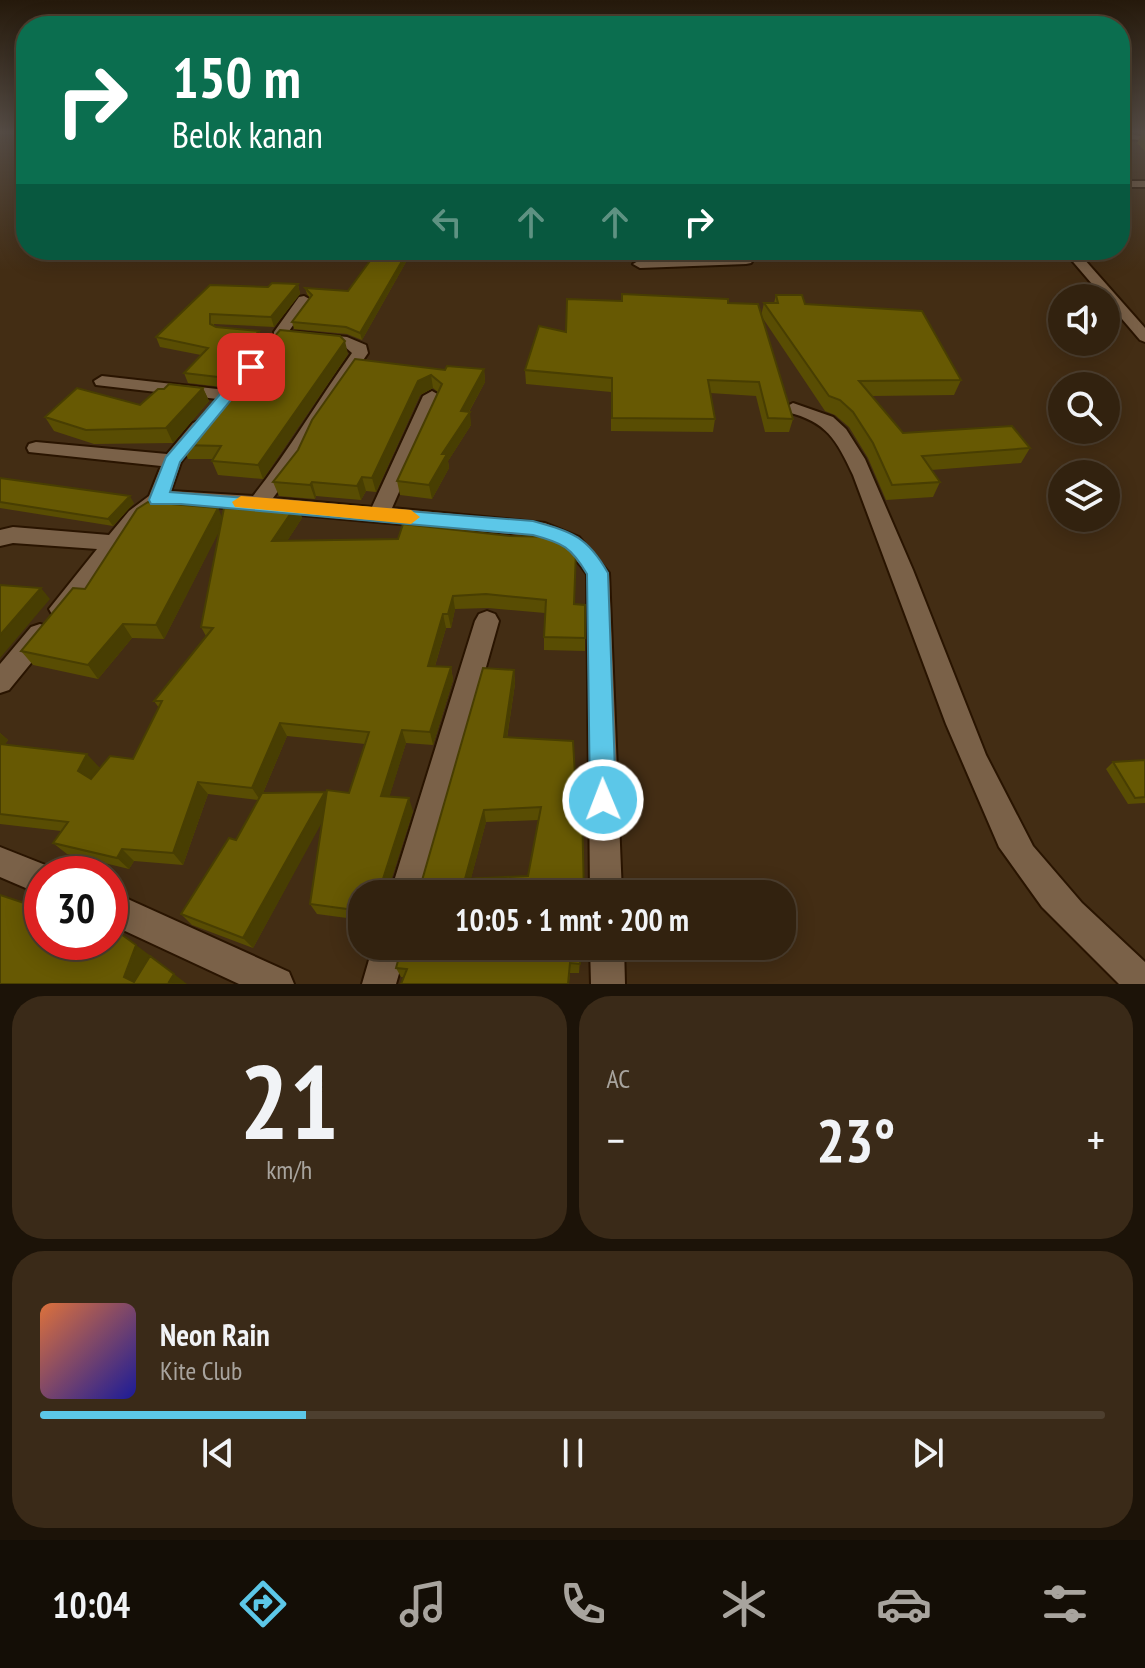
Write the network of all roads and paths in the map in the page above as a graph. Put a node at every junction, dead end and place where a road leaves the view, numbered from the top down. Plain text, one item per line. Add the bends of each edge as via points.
1 (746, 260) edge
2 (1078, 260) edge
3 (640, 264) dead end
4 (304, 300) edge
5 (1142, 332) edge
6 (241, 379) edge
7 (102, 381) dead end
8 (226, 395) junction
9 (432, 396) dead end
10 (793, 408) edge
11 (36, 448) dead end
12 (172, 461) junction
13 (158, 500) junction
14 (258, 504) junction
15 (379, 514) junction
16 (0, 538) edge
17 (114, 543) junction
18 (487, 621) dead end
19 (0, 682) edge
20 (0, 862) edge
21 (24, 872) edge
22 (410, 880) edge
23 (606, 880) edge
24 (128, 915) edge
25 (386, 960) edge
26 (607, 960) edge
27 (277, 984) edge
28 (379, 984) edge
29 (608, 984) edge
30 (1144, 984) edge

1 - 3 street
2 - 5 street
4 - 14 street via 272,337 347,342 360,353
6 - 8 street
7 - 8 street
8 - 12 street
9 - 15 street
10 - 30 street via 822,416 834,426 870,490 976,767 1011,839 1093,937
11 - 12 street
12 - 13 street
13 - 14 street
13 - 17 street
14 - 15 street
15 - 23 street via 551,531 582,549 598,573
16 - 17 street
17 - 19 street
18 - 22 street
20 - 21 street
24 - 27 street
25 - 28 street
26 - 29 street

